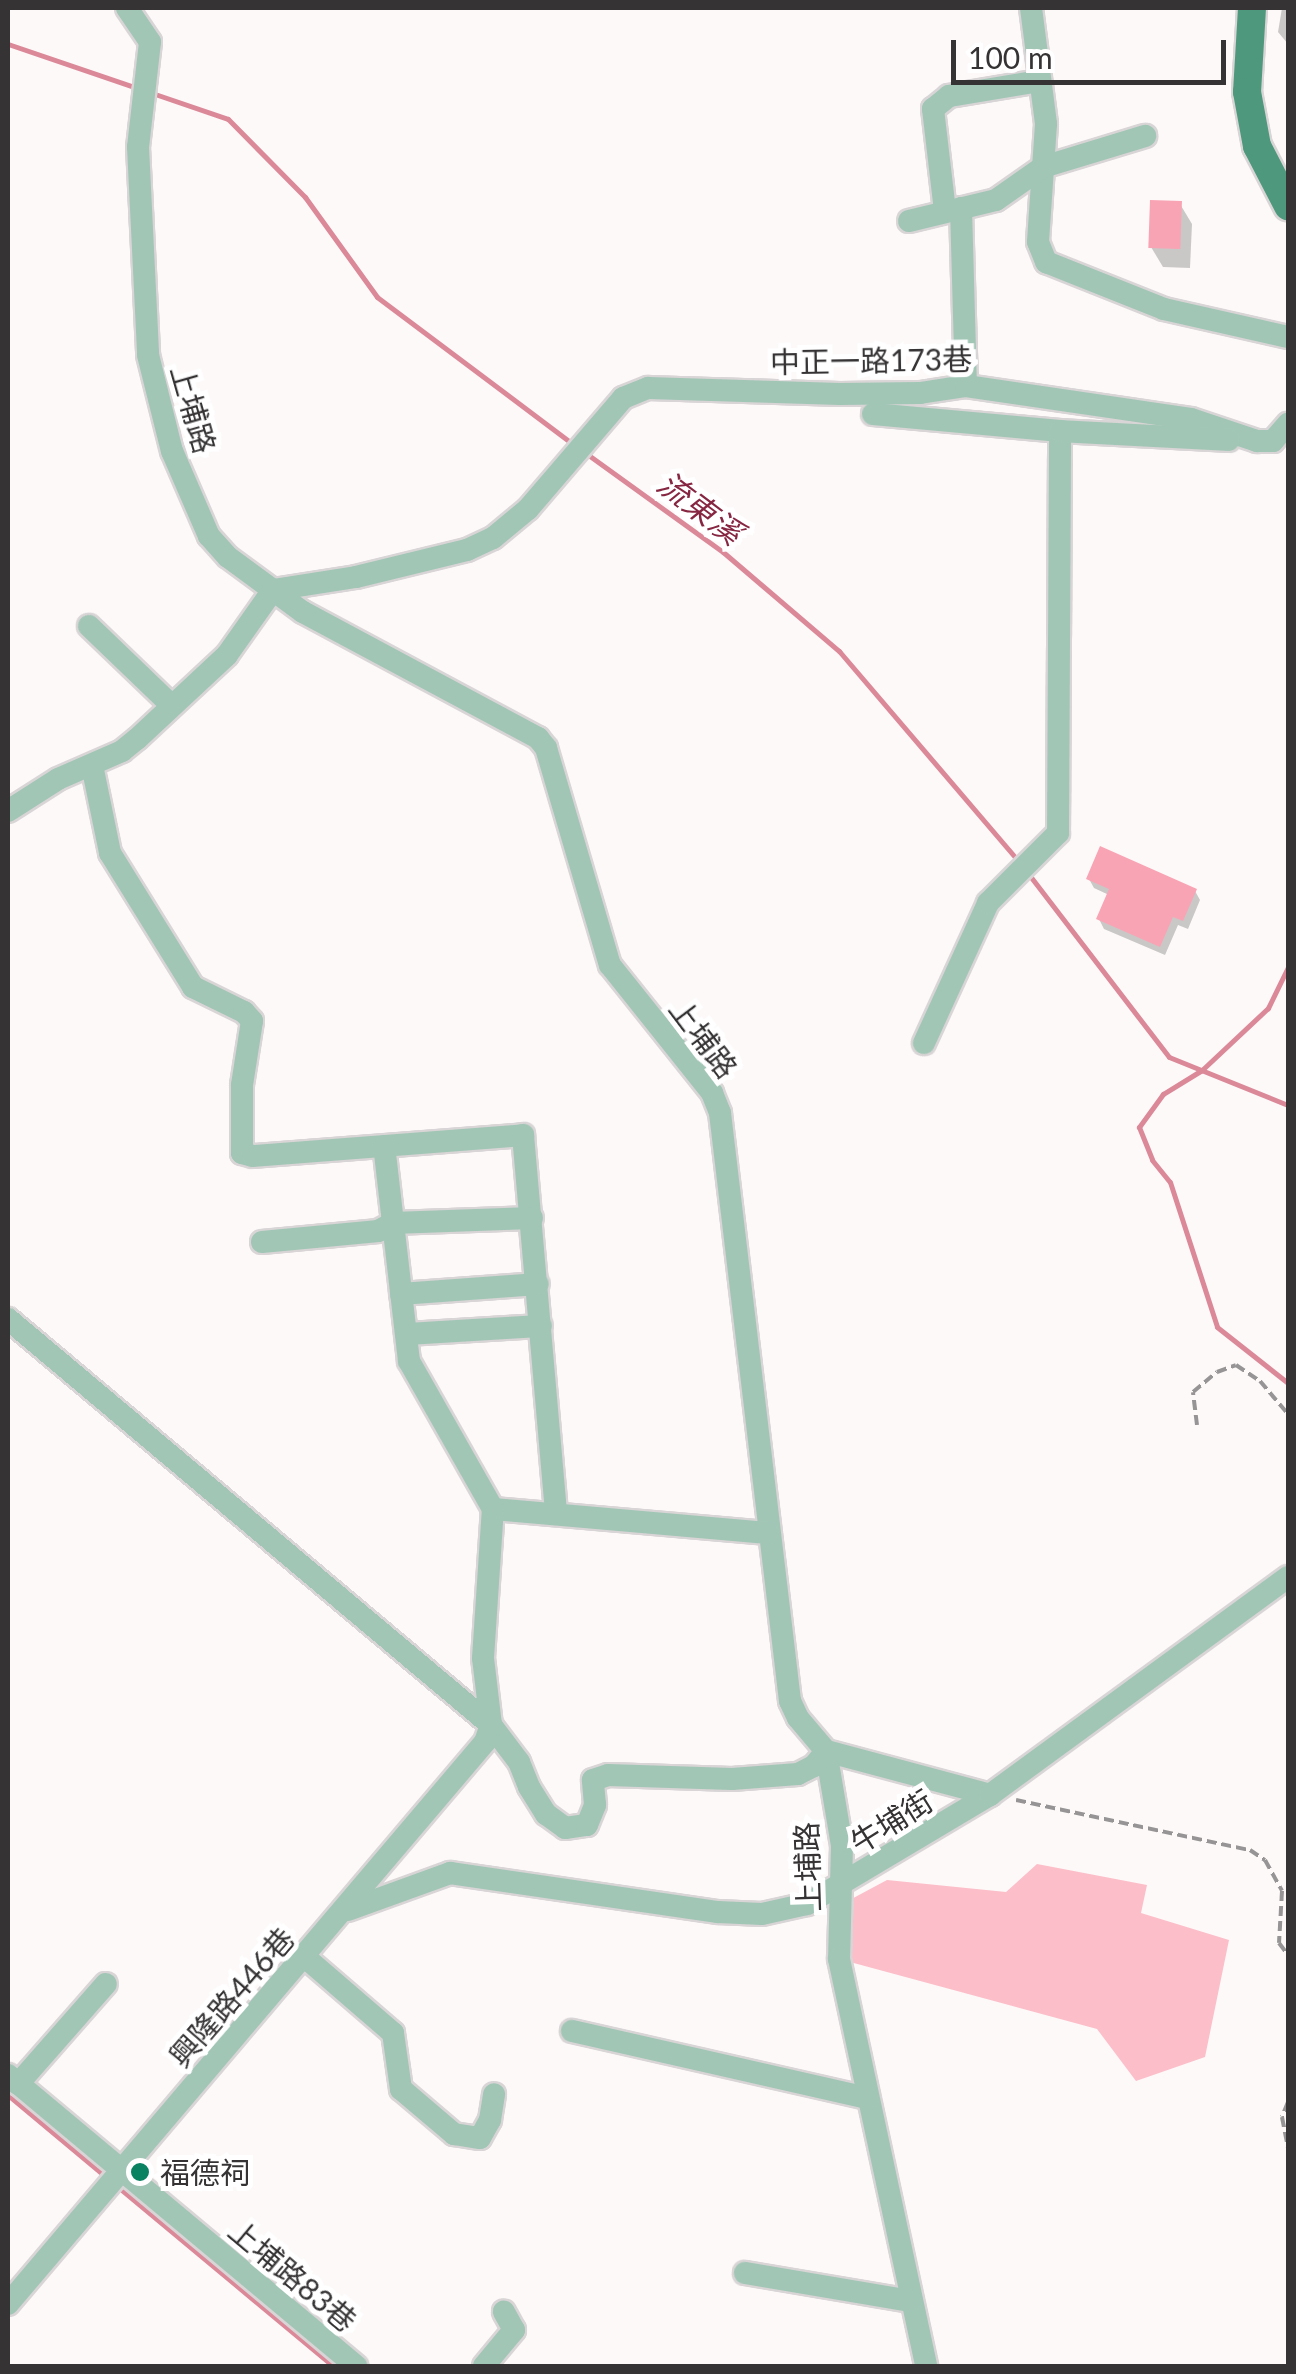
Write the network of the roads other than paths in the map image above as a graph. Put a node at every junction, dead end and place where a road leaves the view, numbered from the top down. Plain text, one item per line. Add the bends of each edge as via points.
1 (126, 8) edge
2 (1031, 8) edge
3 (1244, 12) edge
4 (1040, 80) junction
5 (1146, 136) dead end
6 (1043, 168) junction
7 (1288, 206) edge
8 (953, 209) junction
9 (908, 221) dead end
10 (1288, 337) edge
11 (966, 386) junction
12 (873, 414) dead end
13 (1288, 424) edge
14 (1060, 431) junction
15 (1258, 441) junction
16 (273, 590) junction
17 (88, 626) dead end
18 (170, 705) junction
19 (92, 765) junction
20 (8, 811) edge
21 (924, 1043) dead end
22 (384, 1146) junction
23 (532, 1218) junction
24 (393, 1222) junction
25 (262, 1242) dead end
26 (538, 1284) junction
27 (401, 1294) junction
28 (8, 1319) edge
29 (541, 1326) junction
30 (406, 1334) junction
31 (492, 1509) junction
32 (556, 1512) junction
33 (768, 1533) junction
34 (1288, 1576) edge
35 (490, 1725) junction
36 (826, 1751) junction
37 (990, 1795) junction
38 (837, 1889) junction
39 (345, 1911) junction
40 (306, 1958) junction
41 (106, 1984) dead end
42 (572, 2031) dead end
43 (13, 2080) edge
44 (494, 2094) dead end
45 (867, 2098) junction
46 (119, 2170) junction
47 (745, 2273) dead end
48 (911, 2301) junction
49 (8, 2304) edge
50 (504, 2312) dead end
51 (356, 2366) edge
52 (484, 2366) edge
53 (926, 2366) edge

1 - 16 street, 上埔路 via 150,42 138,147 155,395 209,536
2 - 4 street
3 - 7 main road via 1256,146
4 - 6 street
4 - 8 street via 949,96 934,109
5 - 6 street
6 - 8 street via 996,200
6 - 10 street via 1038,242 1046,262 1164,309
8 - 9 street
8 - 11 street
11 - 15 street, 中正一路173巷 via 1191,420
11 - 16 street, 中正一路173巷 via 840,394 648,388 622,398 528,509 492,538 356,577
12 - 14 street
13 - 15 street via 1273,441
14 - 15 street
14 - 21 street via 1058,833 988,903
16 - 18 street via 228,655
16 - 33 street, 上埔路 via 546,748 610,965 712,1093 720,1113
17 - 18 street
18 - 19 street via 122,752
19 - 20 street
19 - 22 street via 110,854 192,988 252,1021 242,1085 242,1153
22 - 23 street via 522,1135
22 - 24 street
23 - 24 street
23 - 26 street
24 - 25 street via 378,1231
24 - 27 street
26 - 27 street
26 - 29 street
27 - 30 street
28 - 35 street
29 - 30 street
29 - 32 street
30 - 31 street via 409,1361
31 - 32 street
31 - 35 street via 484,1658
32 - 33 street
33 - 36 street, 上埔路 via 790,1701
34 - 37 street, 牛埔街
35 - 36 street via 520,1762 546,1814 565,1828 587,1825 595,1805 593,1780 608,1775 653,1780 798,1774
35 - 39 street, 興隆路446巷 via 485,1742
36 - 37 street
36 - 38 street, 上埔路 via 842,1846
37 - 38 street, 牛埔街
38 - 39 street, 牛埔街 via 792,1908 739,1914 450,1873
38 - 45 street, 上埔路 via 839,1959
39 - 40 street, 興隆路446巷
40 - 44 street via 393,2033 402,2089 454,2134 480,2138
40 - 46 street, 興隆路446巷
41 - 43 street
42 - 45 street
43 - 46 street, 上埔路83巷
45 - 48 street, 上埔路
46 - 49 street, 興隆路446巷
46 - 51 street, 上埔路83巷
47 - 48 street
48 - 53 street, 上埔路
50 - 52 street via 514,2330

